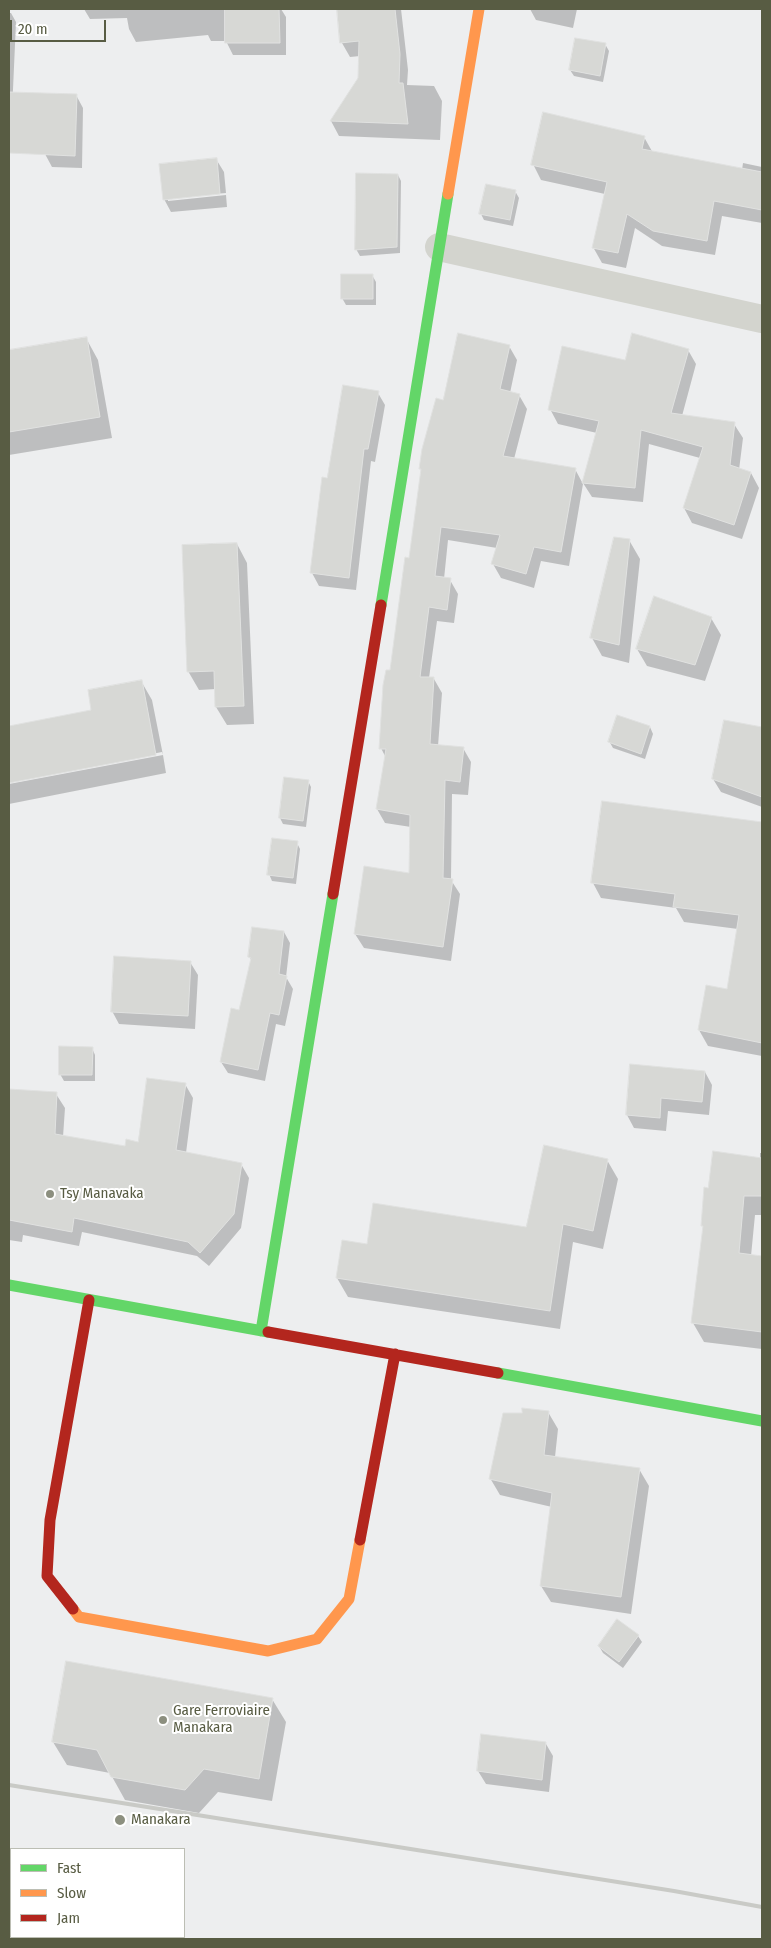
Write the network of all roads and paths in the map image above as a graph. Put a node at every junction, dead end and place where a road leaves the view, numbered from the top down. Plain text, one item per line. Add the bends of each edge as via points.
1 (479, 9) edge
2 (439, 247) junction
3 (762, 319) edge
4 (9, 1285) edge
5 (89, 1300) junction
6 (261, 1331) junction
7 (395, 1354) junction
8 (762, 1421) edge

1 - 2 street
2 - 3 street
2 - 6 street
4 - 5 street
5 - 6 street
5 - 7 street via 50,1520 47,1576 79,1617 268,1651 317,1638 349,1599
6 - 7 street
7 - 8 street

